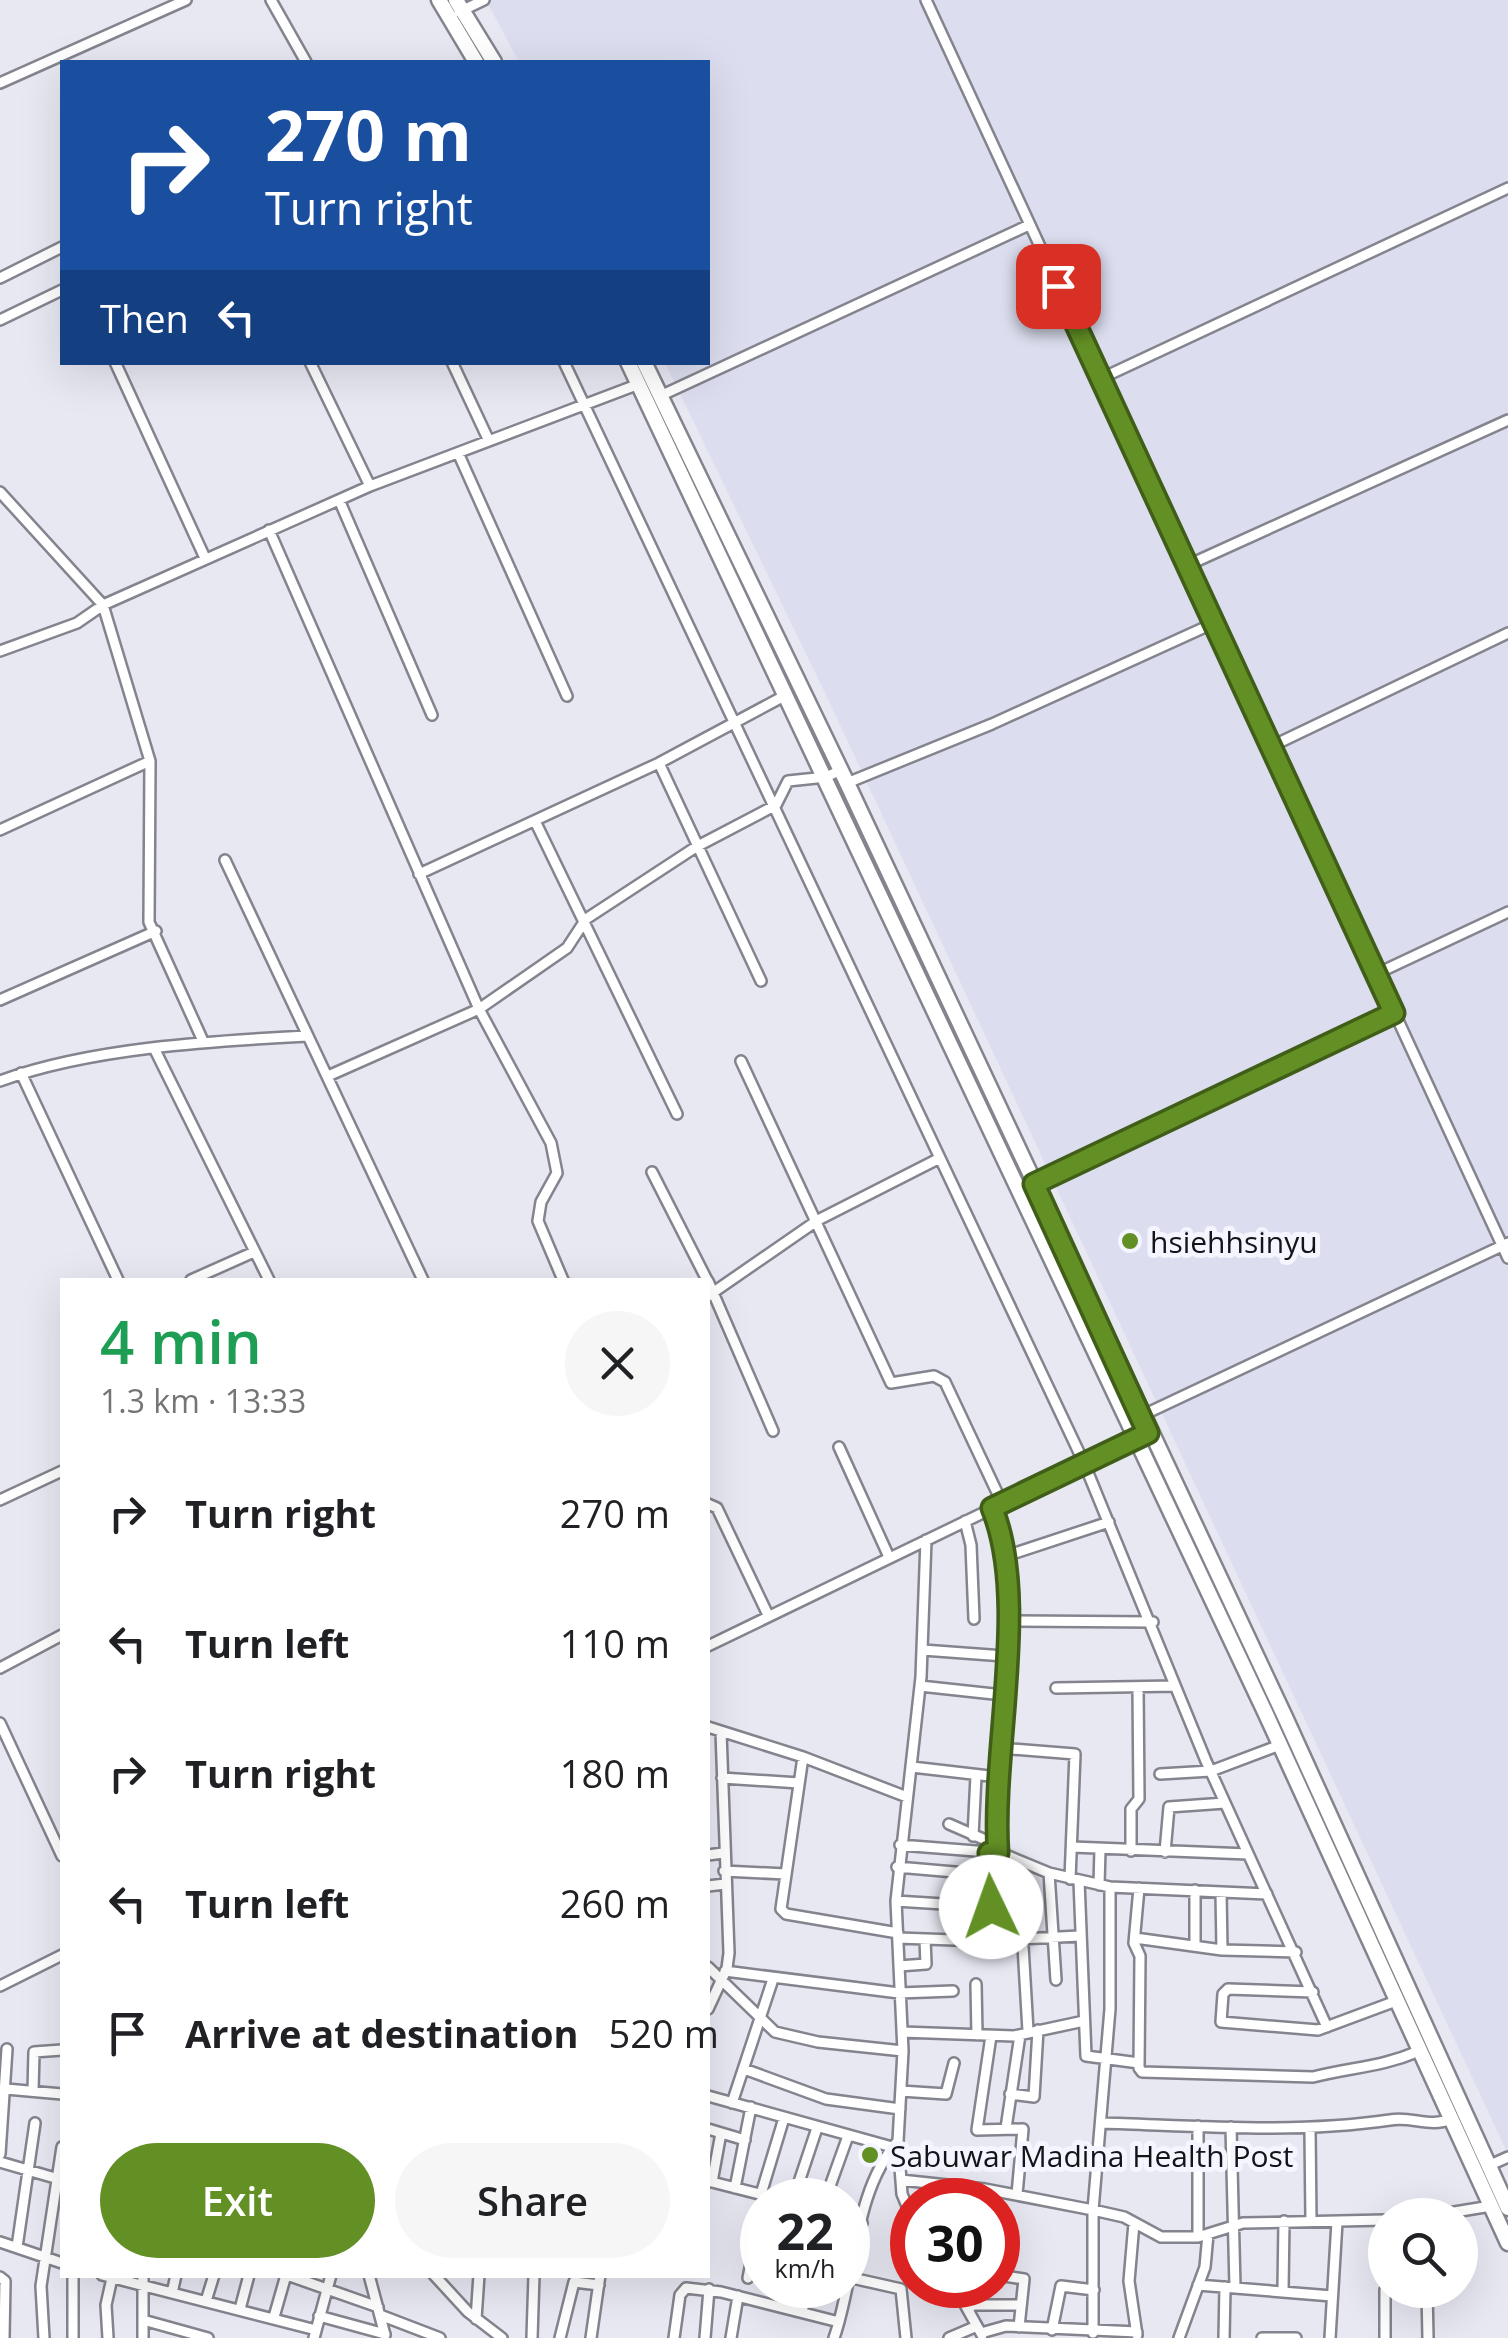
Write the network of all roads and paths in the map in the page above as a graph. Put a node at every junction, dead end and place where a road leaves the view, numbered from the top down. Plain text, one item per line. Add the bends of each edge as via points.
1 (186, 0) edge
2 (272, 0) edge
3 (439, 0) edge
4 (484, 0) edge
5 (926, 0) edge
6 (456, 9) edge
7 (305, 60) edge
8 (475, 60) edge
9 (493, 60) edge
10 (0, 84) edge
11 (1508, 188) edge
12 (1029, 225) junction
13 (60, 249) edge
14 (0, 278) edge
15 (60, 291) edge
16 (0, 320) edge
17 (116, 365) edge
18 (311, 365) edge
19 (453, 365) edge
20 (565, 365) edge
21 (630, 365) edge
22 (645, 365) edge
23 (1102, 378) junction
24 (640, 384) junction
25 (654, 399) junction
26 (583, 402) junction
27 (1508, 420) edge
28 (489, 441) junction
29 (460, 455) junction
30 (370, 486) junction
31 (0, 492) edge
32 (340, 502) junction
33 (11, 508) junction
34 (0, 514) edge
35 (269, 530) junction
36 (205, 558) junction
37 (1186, 566) junction
38 (104, 605) junction
39 (1212, 624) junction
40 (1508, 633) edge
41 (0, 651) edge
42 (786, 695) junction
43 (567, 696) dead end
44 (432, 714) dead end
45 (736, 720) junction
46 (1268, 748) junction
47 (150, 761) junction
48 (659, 763) junction
49 (838, 776) junction
50 (776, 806) junction
51 (535, 821) junction
52 (0, 830) edge
53 (696, 848) junction
54 (225, 860) dead end
55 (419, 874) junction
56 (1508, 912) edge
57 (586, 919) junction
58 (156, 931) junction
59 (1376, 974) junction
60 (761, 981) dead end
61 (0, 1000) edge
62 (479, 1009) junction
63 (1394, 1013) junction
64 (307, 1036) junction
65 (203, 1041) junction
66 (156, 1050) junction
67 (741, 1061) dead end
68 (21, 1073) junction
69 (328, 1076) junction
70 (0, 1081) edge
71 (677, 1114) dead end
72 (938, 1158) junction
73 (652, 1172) dead end
74 (1034, 1184) junction
75 (818, 1220) junction
76 (1505, 1244) edge
77 (254, 1252) junction
78 (1508, 1258) edge
79 (117, 1278) edge
80 (196, 1278) edge
81 (268, 1278) edge
82 (422, 1278) edge
83 (562, 1278) edge
84 (706, 1278) edge
85 (710, 1295) edge
86 (1140, 1416) junction
87 (773, 1431) dead end
88 (1142, 1436) junction
89 (839, 1447) dead end
90 (1084, 1463) junction
91 (60, 1472) edge
92 (0, 1500) edge
93 (710, 1505) edge
94 (997, 1506) junction
95 (965, 1521) junction
96 (1109, 1522) junction
97 (926, 1540) junction
98 (1006, 1556) junction
99 (889, 1557) junction
100 (768, 1616) junction
101 (974, 1619) dead end
102 (1007, 1621) junction
103 (1153, 1622) junction
104 (60, 1636) edge
105 (710, 1642) edge
106 (923, 1650) junction
107 (1004, 1656) junction
108 (0, 1668) edge
109 (920, 1686) junction
110 (1175, 1686) junction
111 (1056, 1688) dead end
112 (1138, 1688) junction
113 (1003, 1695) junction
114 (0, 1723) edge
115 (710, 1728) edge
116 (721, 1732) junction
117 (1280, 1744) junction
118 (999, 1748) junction
119 (803, 1757) junction
120 (912, 1767) junction
121 (1211, 1771) junction
122 (1160, 1774) dead end
123 (976, 1776) junction
124 (998, 1777) junction
125 (722, 1778) junction
126 (799, 1783) junction
127 (908, 1797) junction
128 (1225, 1803) junction
129 (949, 1824) dead end
130 (973, 1836) junction
131 (900, 1845) junction
132 (1072, 1847) junction
133 (1100, 1849) junction
134 (994, 1850) junction
135 (1131, 1851) junction
136 (60, 1852) edge
137 (1166, 1852) junction
138 (723, 1853) junction
139 (1248, 1854) junction
140 (710, 1855) edge
141 (1018, 1861) junction
142 (897, 1867) junction
143 (724, 1871) junction
144 (1050, 1873) junction
145 (785, 1874) junction
146 (988, 1875) junction
147 (1075, 1880) junction
148 (725, 1884) junction
149 (710, 1886) edge
150 (1104, 1886) junction
151 (1140, 1888) junction
152 (1195, 1890) junction
153 (1222, 1892) junction
154 (1267, 1894) junction
155 (896, 1901) junction
156 (991, 1907) junction
157 (898, 1935) junction
158 (1080, 1936) junction
159 (925, 1938) junction
160 (1052, 1938) junction
161 (1135, 1938) junction
162 (994, 1940) junction
163 (1024, 1940) junction
164 (1195, 1946) junction
165 (1222, 1950) junction
166 (1296, 1952) junction
167 (60, 1956) edge
168 (898, 1966) junction
169 (710, 1969) edge
170 (722, 1974) junction
171 (773, 1979) junction
172 (1056, 1980) dead end
173 (976, 1984) dead end
174 (0, 1986) edge
175 (954, 1991) dead end
176 (1313, 1992) junction
177 (899, 1993) junction
178 (1396, 2002) junction
179 (710, 2004) edge
180 (760, 2020) junction
181 (1084, 2021) junction
182 (1327, 2027) junction
183 (902, 2032) junction
184 (1028, 2032) junction
185 (978, 2035) junction
186 (992, 2036) junction
187 (7, 2049) dead end
188 (60, 2050) edge
189 (903, 2051) junction
190 (1419, 2051) junction
191 (1108, 2060) junction
192 (954, 2063) dead end
193 (1139, 2063) junction
194 (744, 2068) junction
195 (6, 2088) junction
196 (33, 2091) junction
197 (901, 2091) junction
198 (60, 2094) edge
199 (1010, 2094) junction
200 (710, 2096) edge
201 (732, 2102) junction
202 (751, 2108) junction
203 (900, 2109) junction
204 (784, 2118) junction
205 (1452, 2120) junction
206 (1102, 2122) junction
207 (34, 2124) dead end
208 (1198, 2126) junction
209 (1231, 2127) junction
210 (817, 2128) junction
211 (1006, 2128) junction
212 (710, 2130) edge
213 (1310, 2130) junction
214 (721, 2133) junction
215 (848, 2136) junction
216 (744, 2140) junction
217 (895, 2144) junction
218 (0, 2154) edge
219 (1508, 2157) edge
220 (0, 2162) edge
221 (1483, 2168) junction
222 (28, 2170) junction
223 (59, 2178) edge
224 (768, 2178) edge
225 (800, 2178) edge
226 (833, 2178) edge
227 (901, 2178) edge
228 (1018, 2178) edge
229 (710, 2181) edge
230 (735, 2188) junction
231 (740, 2190) edge
232 (870, 2194) edge
233 (1020, 2195) edge
234 (1492, 2206) junction
235 (1478, 2208) edge
236 (1508, 2208) edge
237 (1093, 2210) junction
238 (1284, 2221) junction
239 (1311, 2221) junction
240 (1368, 2221) edge
241 (1337, 2222) junction
242 (1134, 2223) junction
243 (1234, 2224) junction
244 (1203, 2236) junction
245 (0, 2242) edge
246 (1508, 2243) edge
247 (17, 2247) junction
248 (46, 2257) junction
249 (60, 2262) edge
250 (0, 2277) edge
251 (73, 2278) edge
252 (107, 2278) edge
253 (175, 2278) edge
254 (213, 2278) edge
255 (247, 2278) edge
256 (285, 2278) edge
257 (294, 2278) edge
258 (330, 2278) edge
259 (370, 2278) edge
260 (437, 2278) edge
261 (480, 2278) edge
262 (534, 2278) edge
263 (688, 2278) edge
264 (1020, 2278) edge
265 (142, 2280) edge
266 (599, 2280) edge
267 (870, 2282) edge
268 (1198, 2286) junction
269 (1230, 2287) junction
270 (686, 2288) junction
271 (326, 2290) junction
272 (710, 2290) junction
273 (1094, 2290) junction
274 (1283, 2290) junction
275 (172, 2293) junction
276 (738, 2296) junction
277 (1332, 2296) junction
278 (206, 2301) junction
279 (1021, 2305) joint
280 (803, 2308) edge
281 (844, 2308) edge
282 (971, 2308) edge
283 (1386, 2308) edge
284 (1427, 2308) edge
285 (240, 2309) junction
286 (379, 2311) junction
287 (802, 2312) junction
288 (318, 2316) junction
289 (274, 2317) junction
290 (476, 2318) junction
291 (143, 2320) junction
292 (840, 2322) junction
293 (1019, 2327) junction
294 (1052, 2330) junction
295 (981, 2332) edge
296 (1093, 2333) junction
297 (315, 2334) edge
298 (1137, 2335) edge
299 (385, 2336) edge
300 (437, 2337) edge
301 (4, 2338) edge
302 (44, 2338) edge
303 (73, 2338) edge
304 (108, 2338) edge
305 (143, 2338) edge
306 (208, 2338) edge
307 (502, 2338) edge
308 (532, 2338) edge
309 (560, 2338) edge
310 (590, 2338) edge
311 (674, 2338) edge
312 (705, 2338) edge
313 (730, 2338) edge
314 (834, 2338) edge
315 (906, 2338) edge
316 (948, 2338) edge
317 (1178, 2338) edge
318 (1224, 2338) edge
319 (1262, 2338) edge
320 (1296, 2338) edge
321 (1330, 2338) edge
322 (1385, 2338) edge
323 (1428, 2338) edge

1 - 10 street
2 - 7 street
3 - 6 main road
4 - 6 street
5 - 12 street
6 - 8 main road
6 - 9 main road
11 - 23 street
12 - 23 street
12 - 25 street
13 - 14 street
15 - 16 street
17 - 36 street
18 - 30 street
19 - 28 street
20 - 26 street
21 - 24 main road
22 - 25 main road
23 - 37 street
24 - 25 main road
24 - 26 street
25 - 42 main road
25 - 49 main road
26 - 28 street
26 - 45 street
27 - 37 street
28 - 29 street
29 - 30 street
29 - 43 street
30 - 32 street
31 - 33 street
32 - 35 street
32 - 44 street
33 - 34 street
33 - 38 street
35 - 36 street
35 - 55 street
36 - 38 street
37 - 39 street
38 - 41 street via 77,623
38 - 47 street
39 - 46 street
39 - 49 street via 992,724
40 - 46 street
42 - 45 street
42 - 49 main road
45 - 48 street
45 - 50 street
46 - 59 street
47 - 52 street
47 - 58 street via 146,910
48 - 51 street
48 - 53 street
49 - 50 street via 788,781
49 - 74 main road
49 - 88 main road
50 - 53 street
50 - 72 street
51 - 55 street
51 - 57 street
53 - 57 street
53 - 60 street
54 - 64 street
55 - 62 street
56 - 59 street
57 - 62 street via 567,948
57 - 71 street
58 - 61 street
58 - 65 street
59 - 63 street
62 - 69 street
62 - 83 street via 556,1159 538,1221
63 - 74 street
63 - 76 street
64 - 65 street
64 - 69 street
65 - 66 street
66 - 68 street
66 - 77 street
67 - 75 street
68 - 70 street
68 - 79 street
69 - 82 street
72 - 75 street
72 - 90 street
73 - 84 street
74 - 86 main road
75 - 85 street
75 - 94 street via 891,1383 934,1376 946,1382
76 - 78 street
76 - 86 street
77 - 80 street
77 - 81 street
85 - 87 street
86 - 88 main road
88 - 90 street
88 - 117 main road
88 - 221 main road
89 - 99 street
90 - 94 street
90 - 96 street
91 - 92 street
93 - 100 street
94 - 95 street
94 - 98 street
95 - 97 street
95 - 101 street
96 - 98 street
96 - 103 street
97 - 99 street
97 - 106 street
98 - 102 street
99 - 100 street
100 - 105 street
102 - 103 street
102 - 107 street
103 - 110 street
104 - 108 street
106 - 107 street
106 - 109 street
107 - 113 street
109 - 113 street
109 - 120 street
110 - 112 street
110 - 121 street
111 - 112 street
112 - 135 street via 1139,1799 1131,1809
113 - 118 street
114 - 136 street
115 - 116 street
116 - 119 street
116 - 125 street
117 - 121 street
117 - 178 main road
118 - 124 street
118 - 132 street via 1075,1754
119 - 126 street
119 - 127 street
120 - 123 street
120 - 127 street
121 - 122 street
121 - 128 street
123 - 124 street
123 - 130 street
124 - 134 street
125 - 126 street
125 - 138 street
126 - 145 street
127 - 131 street
128 - 137 street via 1169,1807
128 - 139 street
129 - 130 street
130 - 134 street
131 - 134 street
131 - 142 street
132 - 133 street
132 - 147 street
133 - 135 street
133 - 150 street
134 - 141 street
134 - 146 street
135 - 137 street
137 - 139 street
138 - 140 street
138 - 143 street
139 - 154 street
141 - 144 street
141 - 163 street
142 - 146 street
142 - 155 street
143 - 145 street
143 - 148 street
144 - 147 street
144 - 160 street
145 - 157 street via 786,1914
146 - 156 street
147 - 150 street
147 - 158 street
148 - 149 street
148 - 170 street
150 - 151 street
150 - 191 street
151 - 152 street
151 - 161 street
152 - 153 street
152 - 164 street
153 - 154 street
153 - 165 street
154 - 166 street
155 - 156 street
155 - 157 street
156 - 162 street
157 - 159 street
157 - 168 street
158 - 160 street
158 - 181 street
159 - 162 street
159 - 168 street via 926,1964
160 - 163 street
160 - 172 street
161 - 164 street
161 - 193 street via 1141,1966
162 - 163 street
163 - 184 street
164 - 165 street
165 - 166 street
166 - 176 street
167 - 174 street
168 - 177 street
169 - 170 street
170 - 171 street
170 - 179 street
170 - 180 street
171 - 177 street
171 - 180 street
173 - 185 street
175 - 177 street
176 - 182 street
176 - 182 street via 1228,1988 1221,2022
177 - 183 street
178 - 182 street
178 - 190 main road
180 - 189 street via 786,2036
180 - 194 street
181 - 184 street
181 - 191 street via 1086,2056
183 - 185 street
183 - 189 street
184 - 186 street
184 - 199 street
184 - 199 street via 1034,2097
185 - 186 street
186 - 211 street via 976,2130
187 - 195 street
188 - 196 street via 34,2052
189 - 197 street
190 - 193 street via 1384,2066 1286,2078 1142,2072
190 - 205 main road
191 - 193 street
191 - 206 street
192 - 197 street via 946,2094
194 - 201 street
194 - 203 street via 826,2099
195 - 196 street
195 - 218 street
196 - 198 street
197 - 203 street
199 - 211 street
200 - 201 street
201 - 202 street
202 - 204 street
202 - 216 street
203 - 217 street
204 - 210 street
204 - 224 street
205 - 213 street via 1392,2119
205 - 221 main road
206 - 208 street
206 - 237 street
207 - 222 street
208 - 209 street
208 - 244 street
209 - 213 street
209 - 243 street
210 - 215 street
210 - 225 street
211 - 228 street via 1023,2129
212 - 214 street
213 - 239 street
214 - 216 street
214 - 229 street
215 - 217 street
215 - 226 street
216 - 230 street
217 - 227 street
217 - 232 street
219 - 221 street
220 - 222 street
221 - 234 main road
221 - 236 main road
222 - 223 street
222 - 247 street
223 - 248 street
229 - 230 street
230 - 231 street
233 - 237 street
234 - 235 street
234 - 246 main road
237 - 242 street
237 - 273 street
238 - 239 street
238 - 243 street
238 - 274 street
239 - 241 street
240 - 241 street
241 - 277 street
242 - 244 street via 1160,2237
242 - 298 street via 1129,2282
243 - 244 street
243 - 269 street
244 - 268 street
245 - 247 street
247 - 248 street
248 - 249 street
248 - 302 street
250 - 301 street
251 - 303 street
252 - 304 street
253 - 275 street
254 - 278 street
255 - 285 street
256 - 289 street
257 - 271 street
258 - 271 street
259 - 286 street
260 - 290 street
261 - 290 street
262 - 308 street
263 - 270 street
264 - 279 street
265 - 275 street
265 - 291 street
266 - 309 street via 574,2282
266 - 310 street
267 - 315 street via 900,2289
268 - 269 street
268 - 317 street
269 - 274 street
269 - 318 street
270 - 272 street
270 - 311 street
271 - 286 street
271 - 288 street
272 - 276 street
272 - 312 street
273 - 294 street via 1061,2286
273 - 296 street
274 - 277 street
275 - 278 street
276 - 287 street
276 - 313 street
277 - 321 street
278 - 285 street
279 - 293 street
280 - 287 street
281 - 292 street
282 - 295 street
283 - 322 street
284 - 323 street
285 - 289 street
286 - 299 street
286 - 300 street
287 - 292 street
288 - 297 street
288 - 299 street
289 - 297 street
290 - 307 street
291 - 305 street
291 - 306 street
292 - 314 street
293 - 294 street
293 - 295 street
294 - 296 street
295 - 316 street
296 - 298 street
319 - 320 street

